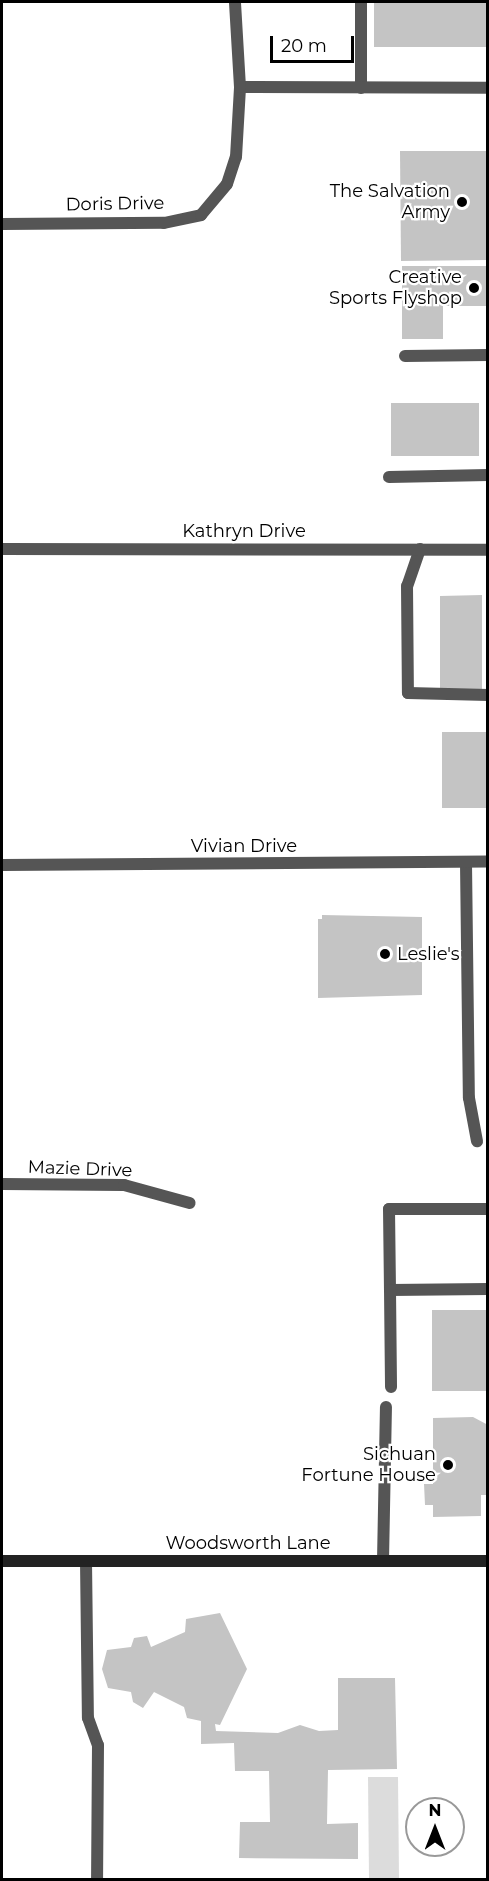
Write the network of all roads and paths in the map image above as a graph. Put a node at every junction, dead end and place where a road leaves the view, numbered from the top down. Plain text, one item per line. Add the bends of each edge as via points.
1 (235, 2) edge
2 (361, 2) edge
3 (240, 87) junction
4 (361, 88) junction
5 (488, 88) edge
6 (2, 224) edge
7 (488, 355) edge
8 (405, 356) dead end
9 (488, 475) edge
10 (389, 477) dead end
11 (2, 549) edge
12 (420, 549) junction
13 (488, 550) edge
14 (488, 695) edge
15 (488, 862) edge
16 (466, 863) junction
17 (2, 865) edge
18 (477, 1141) dead end
19 (2, 1184) edge
20 (190, 1203) dead end
21 (488, 1209) edge
22 (488, 1289) edge
23 (390, 1290) junction
24 (391, 1387) dead end
25 (386, 1407) dead end
26 (4, 1560) edge
27 (86, 1561) junction
28 (383, 1561) junction
29 (488, 1561) edge
30 (97, 1880) edge

1 - 3 street, Doris Drive
2 - 4 street
3 - 4 street
3 - 6 street, Doris Drive via 236,157 227,184 201,214 164,223
4 - 5 street
7 - 8 street
9 - 10 street
11 - 12 street, Kathryn Drive
12 - 13 street, Kathryn Drive
12 - 14 street via 407,586 408,693
15 - 16 street, Vivian Drive
16 - 17 street, Vivian Drive
16 - 18 street via 469,1098
19 - 20 street, Mazie Drive via 124,1185
21 - 23 street via 389,1209
22 - 23 street
23 - 24 street
25 - 28 street
26 - 27 street, Woodsworth Lane
27 - 28 street, Woodsworth Lane
27 - 30 street via 88,1718 98,1746
28 - 29 street, Woodsworth Lane

